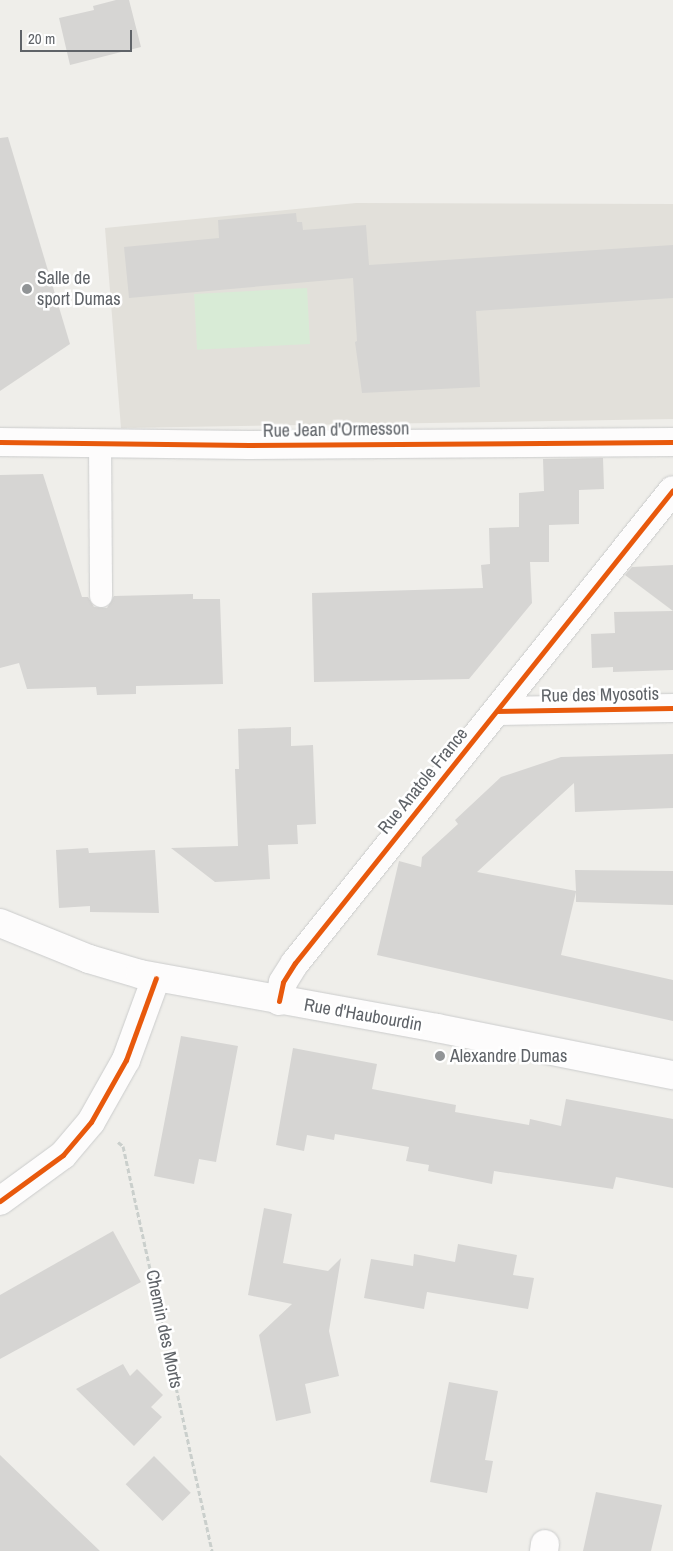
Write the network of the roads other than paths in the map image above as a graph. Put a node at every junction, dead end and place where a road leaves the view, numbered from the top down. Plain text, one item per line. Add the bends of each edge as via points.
1 (0, 442) edge
2 (673, 442) edge
3 (100, 443) junction
4 (673, 490) edge
5 (101, 596) dead end
6 (673, 708) edge
7 (498, 711) junction
8 (0, 923) edge
9 (156, 978) junction
10 (278, 1001) junction
11 (673, 1075) edge
12 (0, 1201) edge

1 - 3 street, Rue Jean d'Ormesson
2 - 3 street, Rue Jean d'Ormesson
3 - 5 lane
4 - 7 street, Rue Anatole France
6 - 7 street, Rue des Myosotis
7 - 10 street, Rue Anatole France via 295,963
8 - 9 street, Rue d'Haubourdin via 89,959
9 - 10 street, Rue d'Haubourdin
9 - 12 street via 126,1060 92,1122 47,1168
10 - 11 street, Rue d'Haubourdin via 437,1028

